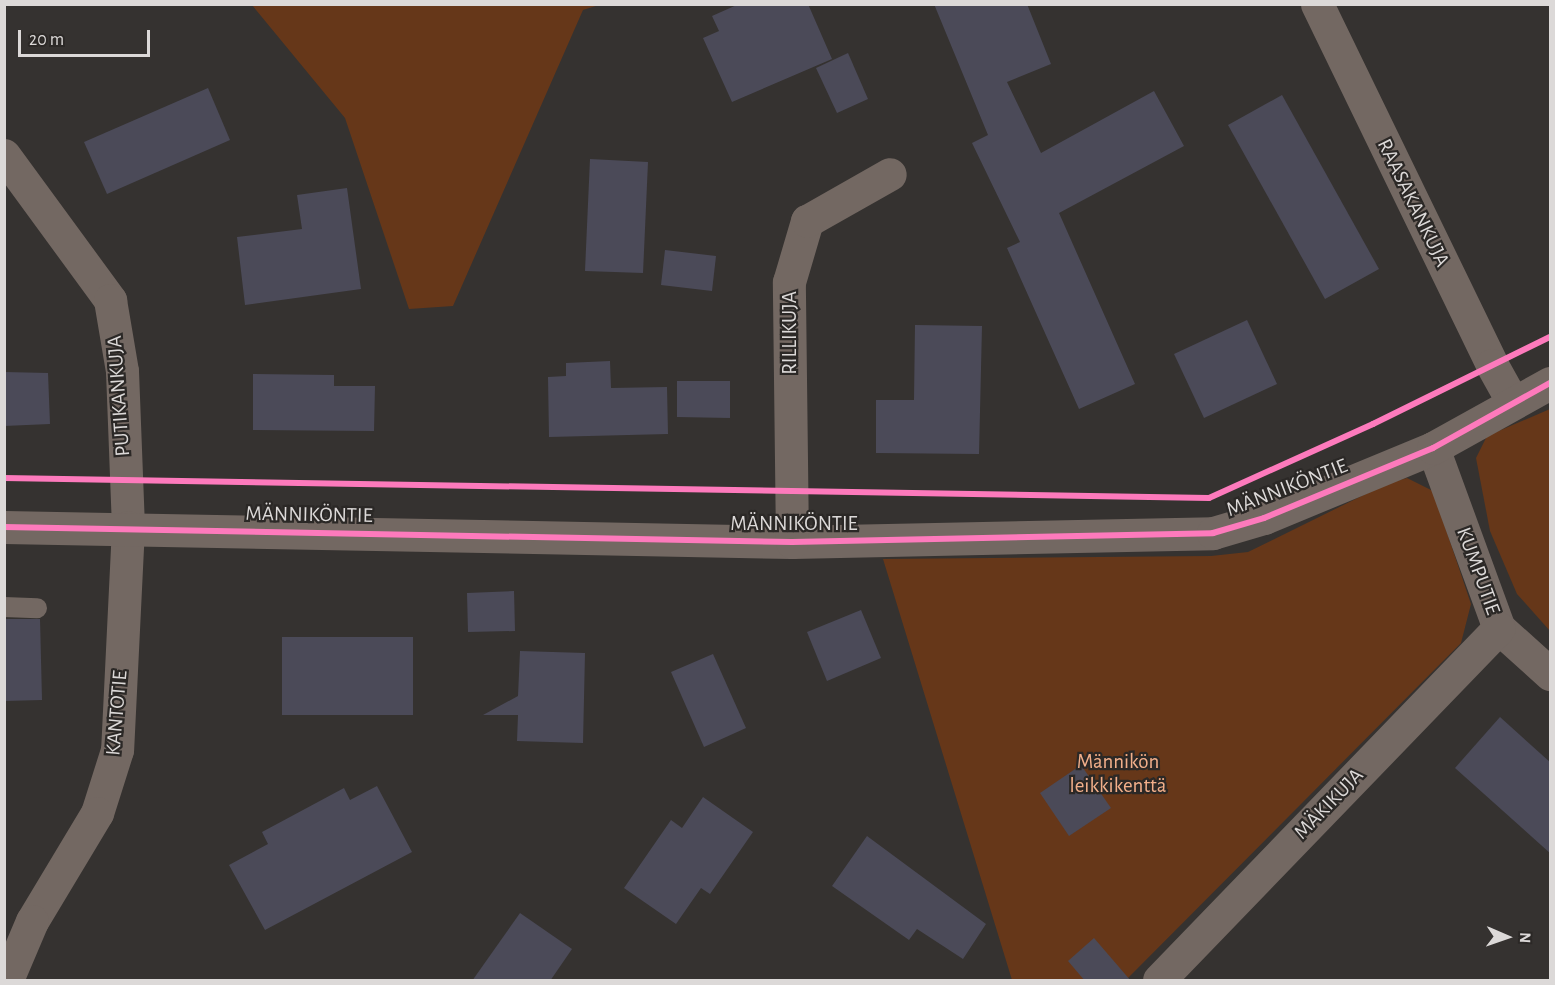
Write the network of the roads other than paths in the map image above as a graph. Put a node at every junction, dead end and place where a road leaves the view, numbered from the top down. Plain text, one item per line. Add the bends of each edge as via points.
1 (1317, 4) edge
2 (4, 155) edge
3 (890, 174) dead end
4 (1551, 383) edge
5 (1512, 401) junction
6 (1433, 448) junction
7 (4, 527) edge
8 (128, 528) junction
9 (792, 542) junction
10 (4, 607) edge
11 (37, 608) dead end
12 (1498, 628) junction
13 (1551, 674) edge
14 (7, 981) edge
15 (1159, 981) edge

1 - 5 street, RAASAKANKUJA via 1486,355
2 - 8 street, PUTIKANKUJA via 110,300 122,371
3 - 9 street, RILLIKUJA via 807,221 789,282
4 - 5 street, MÄNNIKÖNTIE
5 - 6 street, MÄNNIKÖNTIE
6 - 9 street, MÄNNIKÖNTIE via 1264,518 1213,533
6 - 12 street, KUMPUTIE
7 - 8 street, MÄNNIKÖNTIE
8 - 9 street, MÄNNIKÖNTIE
8 - 14 street, KANTOTIE via 117,750 97,813 32,921
10 - 11 lane
12 - 13 street, KUMPUTIE
12 - 15 street, MÄKIKUJA

